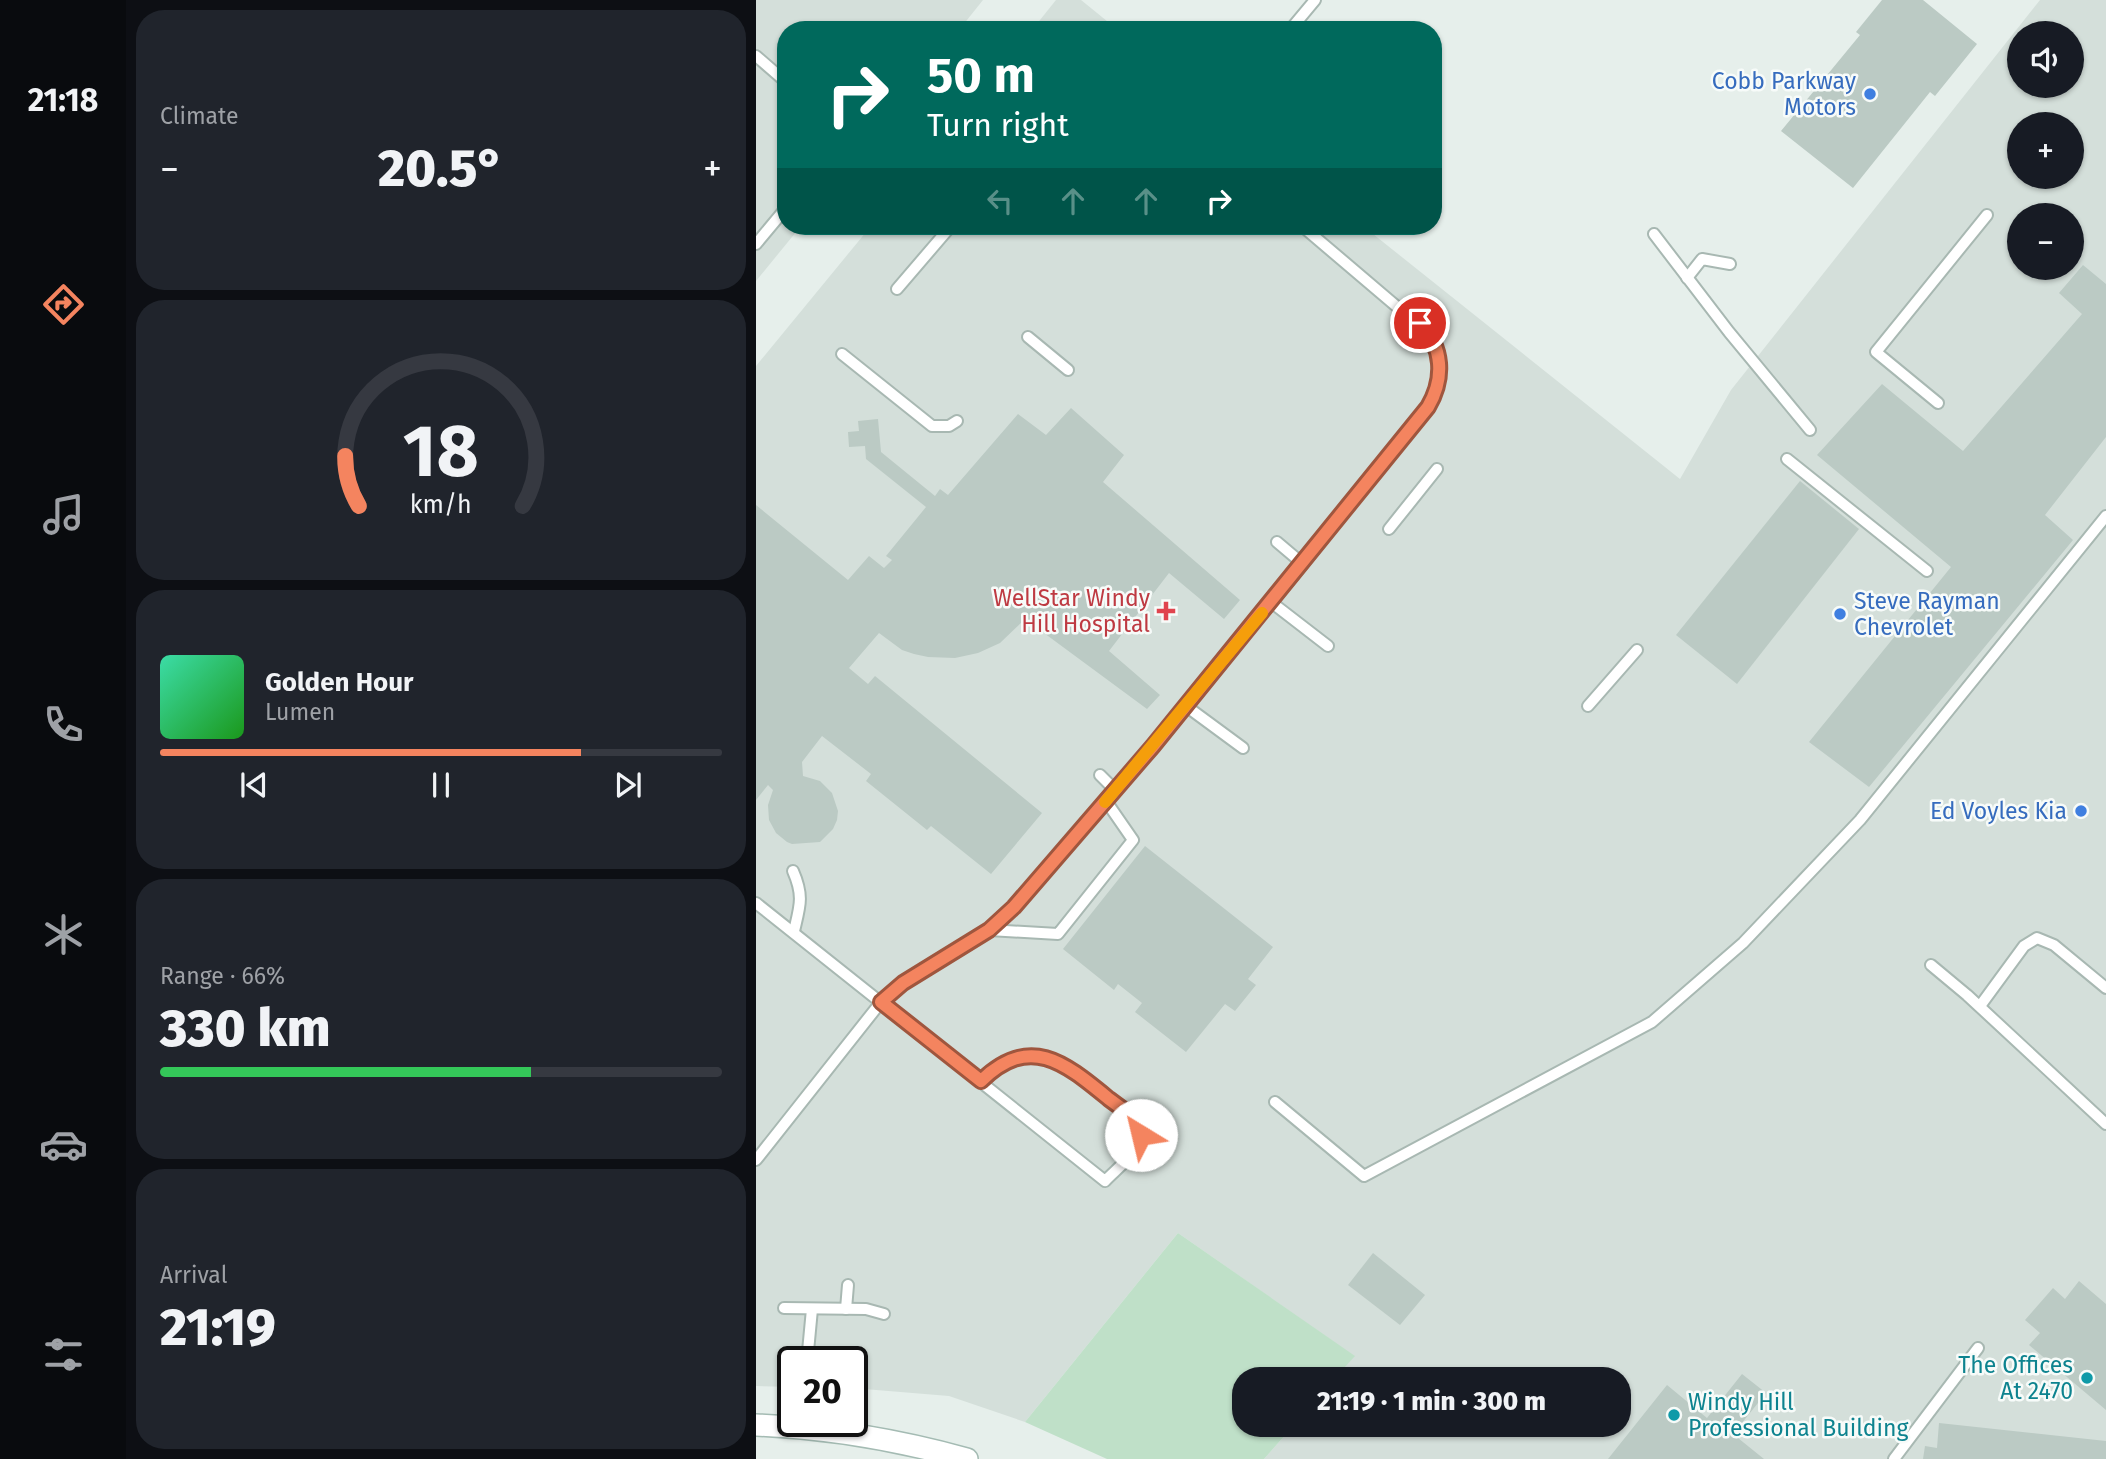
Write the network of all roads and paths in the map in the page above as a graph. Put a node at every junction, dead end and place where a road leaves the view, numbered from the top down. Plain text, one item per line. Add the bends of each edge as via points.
1 (1315, 0) edge
2 (1298, 21) edge
3 (756, 57) edge
4 (777, 74) edge
5 (1987, 215) dead end
6 (777, 219) edge
7 (1654, 234) dead end
8 (943, 235) edge
9 (1313, 235) edge
10 (756, 244) edge
11 (1730, 264) dead end
12 (1687, 278) junction
13 (897, 289) dead end
14 (1028, 337) dead end
15 (842, 354) dead end
16 (1068, 370) dead end
17 (1938, 404) dead end
18 (957, 421) dead end
19 (1810, 430) dead end
20 (1787, 458) dead end
21 (1437, 469) dead end
22 (2106, 516) edge
23 (1389, 529) dead end
24 (1277, 542) dead end
25 (1303, 564) junction
26 (1927, 571) dead end
27 (1271, 602) junction
28 (1328, 646) dead end
29 (1637, 650) dead end
30 (1186, 706) junction
31 (1588, 706) dead end
32 (1243, 748) dead end
33 (1100, 775) dead end
34 (1115, 790) junction
35 (1106, 801) junction
36 (793, 872) dead end
37 (756, 902) edge
38 (989, 930) junction
39 (794, 932) junction
40 (1931, 965) dead end
41 (2106, 988) edge
42 (881, 1002) junction
43 (1980, 1006) junction
44 (981, 1081) junction
45 (1275, 1102) dead end
46 (2106, 1124) edge
47 (756, 1160) edge
48 (848, 1285) dead end
49 (784, 1308) dead end
50 (812, 1309) junction
51 (846, 1309) junction
52 (884, 1314) dead end
53 (809, 1346) edge
54 (1978, 1348) dead end
55 (756, 1425) edge
56 (777, 1425) edge
57 (868, 1437) edge
58 (967, 1459) edge
59 (1894, 1459) edge

1 - 2 lane
3 - 4 lane
5 - 17 lane via 1875,352
6 - 10 lane
7 - 12 lane
8 - 13 lane
9 - 25 lane via 1420,323 1433,339 1440,365 1428,407
11 - 12 lane via 1702,259
12 - 19 lane
14 - 16 lane
15 - 18 lane via 933,426 941,428
20 - 26 lane
21 - 23 lane
22 - 45 lane via 1860,820 1743,943 1652,1022 1364,1176
24 - 25 lane
25 - 27 lane
27 - 28 lane
27 - 30 lane
29 - 31 lane
30 - 32 lane
30 - 34 lane
33 - 34 lane
34 - 35 lane
35 - 38 lane
35 - 38 lane via 1133,840 1058,934
36 - 39 lane via 801,902
37 - 39 lane
38 - 42 lane via 903,983
39 - 42 lane
40 - 43 lane
41 - 43 lane via 2054,944 2037,938 2024,946
42 - 44 lane
42 - 47 lane
43 - 46 lane
44 - 44 lane via 1014,1058 1049,1059 1071,1069 1130,1116 1139,1126 1140,1140 1105,1181
48 - 51 lane
49 - 50 lane
50 - 51 lane
50 - 53 lane
51 - 52 lane
54 - 59 lane
55 - 56 main road
57 - 58 main road

